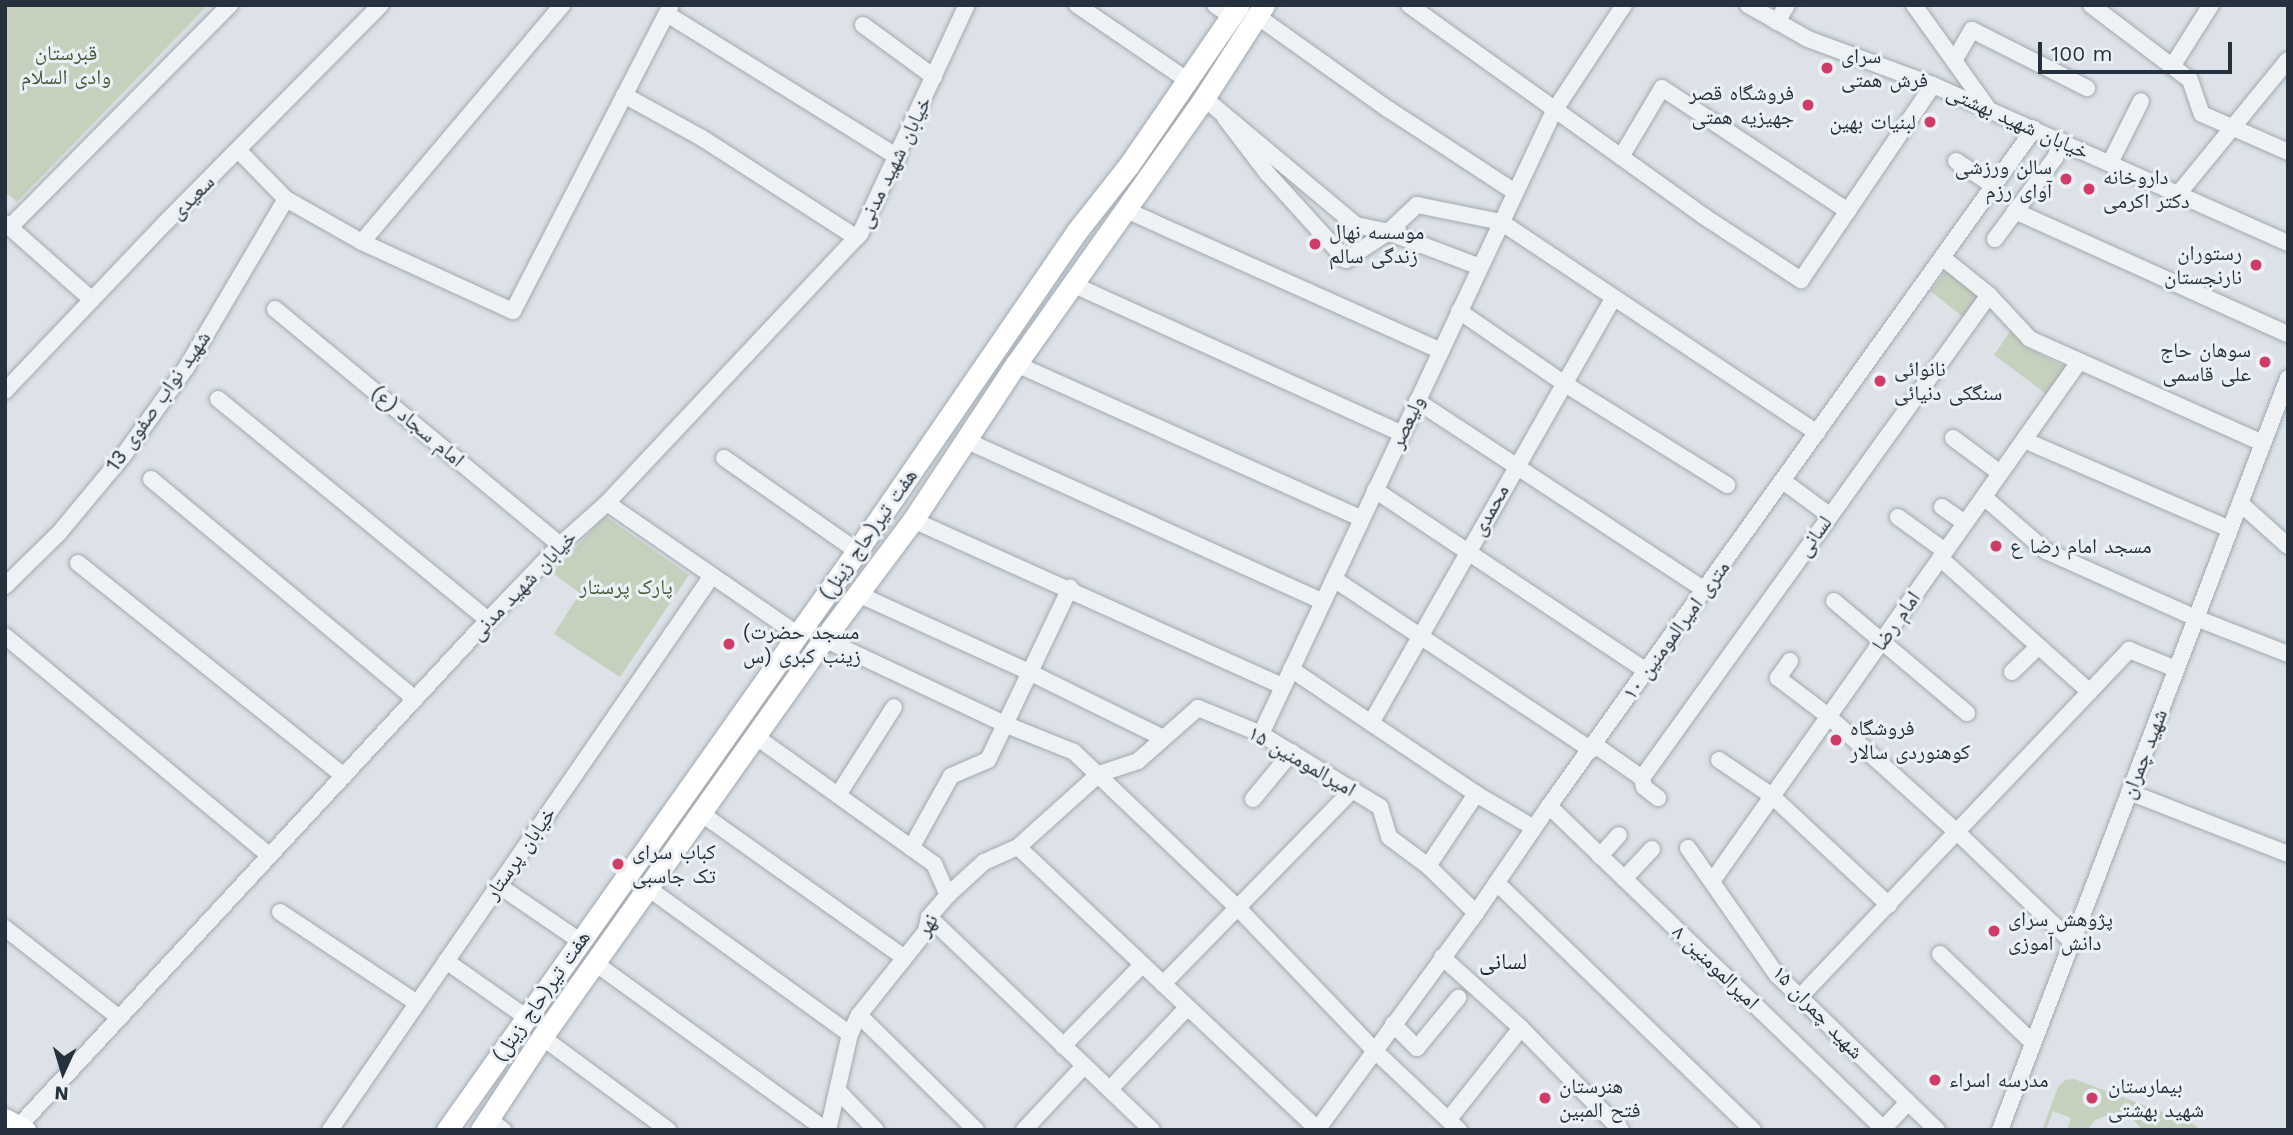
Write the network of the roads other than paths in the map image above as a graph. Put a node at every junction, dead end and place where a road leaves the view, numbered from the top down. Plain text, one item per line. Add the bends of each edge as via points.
1 (230, 5) edge
2 (381, 5) edge
3 (562, 5) edge
4 (967, 5) edge
5 (1077, 5) edge
6 (1409, 5) edge
7 (1625, 5) edge
8 (1748, 5) edge
9 (1787, 5) edge
10 (1914, 5) edge
11 (2091, 5) edge
12 (2211, 5) edge
13 (669, 10) edge
14 (1241, 10) edge
15 (1777, 22) junction
16 (863, 25) dead end
17 (2288, 60) edge
18 (1954, 61) junction
19 (2173, 65) junction
20 (934, 77) junction
21 (1187, 80) junction
22 (1933, 85) junction
23 (2087, 88) dead end
24 (625, 95) junction
25 (1204, 98) junction
26 (2141, 102) dead end
27 (1988, 109) junction
28 (1554, 111) junction
29 (1225, 118) junction
30 (2034, 129) junction
31 (2231, 130) junction
32 (2062, 141) junction
33 (238, 150) junction
34 (2288, 152) edge
35 (898, 157) junction
36 (1621, 157) junction
37 (1956, 162) dead end
38 (2110, 163) junction
39 (1994, 186) junction
40 (1515, 192) junction
41 (2179, 194) junction
42 (286, 199) junction
43 (1126, 210) junction
44 (1848, 211) junction
45 (2015, 211) junction
46 (1502, 222) junction
47 (8, 225) edge
48 (1388, 232) junction
49 (857, 238) junction
50 (1995, 239) dead end
51 (362, 242) junction
52 (2288, 243) edge
53 (1943, 258) junction
54 (1480, 267) junction
55 (1072, 284) junction
56 (1989, 295) junction
57 (1613, 299) junction
58 (92, 300) junction
59 (275, 309) dead end
60 (1459, 311) junction
61 (2288, 334) edge
62 (1441, 351) junction
63 (2079, 362) junction
64 (1017, 364) junction
65 (2288, 378) edge
66 (1565, 384) junction
67 (5, 391) edge
68 (218, 399) dead end
69 (1417, 401) junction
70 (1817, 433) junction
71 (1402, 434) junction
72 (1953, 438) dead end
73 (965, 440) junction
74 (2024, 440) junction
75 (2263, 443) junction
76 (724, 458) dead end
77 (1515, 466) junction
78 (2000, 473) junction
79 (151, 479) dead end
80 (1783, 481) junction
81 (1727, 485) dead end
82 (1375, 490) junction
83 (1984, 497) junction
84 (607, 503) junction
85 (2240, 503) junction
86 (1942, 507) dead end
87 (1829, 515) junction
88 (1898, 517) dead end
89 (1362, 519) junction
90 (913, 520) junction
91 (1965, 523) junction
92 (2230, 529) junction
93 (560, 545) junction
94 (2288, 546) edge
95 (857, 551) junction
96 (1467, 551) junction
97 (1942, 555) junction
98 (78, 562) dead end
99 (710, 576) junction
100 (1334, 579) junction
101 (5, 586) edge
102 (1070, 588) junction
103 (1705, 590) junction
104 (858, 594) junction
105 (1834, 601) dead end
106 (1323, 602) junction
107 (2196, 618) junction
108 (488, 620) junction
109 (797, 634) junction
110 (5, 636) edge
111 (1419, 638) junction
112 (824, 639) junction
113 (1883, 639) junction
114 (2039, 646) junction
115 (2288, 654) edge
116 (1790, 661) dead end
117 (1292, 668) junction
118 (2176, 669) junction
119 (1646, 671) junction
120 (1029, 672) junction
121 (2012, 673) dead end
122 (1283, 686) junction
123 (2090, 692) junction
124 (415, 699) junction
125 (894, 707) dead end
126 (1967, 713) dead end
127 (1828, 716) junction
128 (1371, 723) junction
129 (1007, 725) junction
130 (1261, 734) junction
131 (755, 736) junction
132 (1163, 738) junction
133 (1593, 747) junction
134 (1292, 752) junction
135 (1719, 760) dead end
136 (1098, 774) junction
137 (344, 776) junction
138 (1642, 778) junction
139 (1353, 789) junction
140 (2129, 792) junction
141 (1476, 794) junction
142 (838, 795) junction
143 (1772, 796) junction
144 (1658, 798) dead end
145 (1252, 799) dead end
146 (1549, 806) junction
147 (702, 814) junction
148 (1534, 828) junction
149 (1958, 832) junction
150 (1619, 835) dead end
151 (1018, 847) junction
152 (911, 848) junction
153 (1688, 848) dead end
154 (1652, 849) dead end
155 (2288, 854) edge
156 (270, 856) junction
157 (1600, 856) junction
158 (1428, 866) junction
159 (1624, 879) junction
160 (1713, 880) junction
161 (1497, 883) junction
162 (498, 886) junction
163 (648, 888) junction
164 (948, 895) junction
165 (1889, 905) junction
166 (1237, 907) junction
167 (280, 912) dead end
168 (1476, 913) junction
169 (929, 917) junction
170 (5, 928) edge
171 (580, 941) junction
172 (2072, 942) junction
173 (1940, 954) dead end
174 (904, 957) junction
175 (1442, 957) junction
176 (446, 961) junction
177 (594, 962) junction
178 (1142, 965) junction
179 (1163, 984) junction
180 (1458, 998) dead end
181 (1799, 998) junction
182 (417, 1003) junction
183 (1188, 1008) junction
184 (859, 1015) junction
185 (118, 1017) junction
186 (526, 1017) junction
187 (1393, 1024) junction
188 (1521, 1028) junction
189 (850, 1034) junction
190 (542, 1037) junction
191 (2033, 1043) junction
192 (1063, 1046) junction
193 (1374, 1050) junction
194 (1084, 1066) junction
195 (1110, 1090) junction
196 (839, 1092) junction
197 (1908, 1102) junction
198 (1454, 1124) edge
199 (16, 1125) edge
200 (490, 1126) edge
201 (1883, 1129) edge
202 (330, 1130) edge
203 (447, 1130) edge
204 (668, 1130) edge
205 (827, 1130) edge
206 (876, 1130) edge
207 (976, 1130) edge
208 (1024, 1130) edge
209 (1152, 1130) edge
210 (1317, 1130) edge
211 (1621, 1130) edge
212 (1753, 1130) edge
213 (1937, 1130) edge
214 (2000, 1130) edge

1 - 47 street
2 - 33 street, سعیدی
3 - 51 street
4 - 20 street, خیابان شهید مدنی
5 - 21 street
6 - 28 street
7 - 28 street, ولیعصر
8 - 15 street, خیابان شهید بهشتی
9 - 15 street
10 - 18 street
11 - 19 street
12 - 19 street
13 - 24 street
13 - 35 street
14 - 21 main road, هفت تیر(حاج زینل)
14 - 25 main road, هفت تیر(حاج زینل)
14 - 40 street
15 - 22 street, خیابان شهید بهشتی via 1808,39
16 - 20 street
17 - 31 street
18 - 23 street via 1972,30
18 - 27 street
19 - 31 street via 2190,80 2202,114
20 - 35 street, خیابان شهید مدنی
21 - 95 main road, هفت تیر(حاج زینل)
22 - 27 street, خیابان شهید بهشتی
22 - 44 street
24 - 49 street via 702,138
24 - 51 street via 513,311
25 - 29 street
25 - 43 main road, هفت تیر(حاج زینل)
26 - 38 street
27 - 30 street, خیابان شهید بهشتی
28 - 36 street
28 - 40 street, ولیعصر
29 - 48 street via 1356,225
29 - 48 street via 1268,174 1346,260
30 - 32 street, خیابان شهید بهشتی
30 - 39 street, ۱۰ متری امیرالمومنین
31 - 34 street
31 - 41 street
32 - 38 street, خیابان شهید بهشتی
32 - 45 street
33 - 42 street
33 - 58 street, سعیدی
35 - 49 street, خیابان شهید مدنی
36 - 44 street via 1801,280
36 - 44 street via 1662,88
37 - 39 street
38 - 41 street, خیابان شهید بهشتی
39 - 53 street, ۱۰ متری امیرالمومنین
40 - 46 street, ولیعصر
41 - 52 street, خیابان شهید بهشتی
42 - 51 street
42 - 101 street, شهید نواب صفوی 13 via 186,368 123,456 59,533
43 - 55 main road, هفت تیر(حاج زینل)
43 - 62 street
45 - 50 street
45 - 61 street
46 - 48 street via 1417,205
46 - 54 street, ولیعصر
46 - 57 street
47 - 58 street
48 - 54 street
49 - 84 street, خیابان شهید مدنی
53 - 56 street
53 - 70 street, ۱۰ متری امیرالمومنین
54 - 60 street, ولیعصر
55 - 64 main road, هفت تیر(حاج زینل)
55 - 71 street
56 - 63 street via 2030,339
56 - 87 street, لسانی
57 - 66 street, محمدی
57 - 70 street
58 - 67 street, سعیدی
59 - 93 street, امام سجاد (ع)
60 - 62 street, ولیعصر
60 - 66 street
62 - 69 street, ولیعصر
63 - 74 street, امام رضا
63 - 75 street
64 - 73 main road, هفت تیر(حاج زینل)
64 - 89 street
65 - 75 street, شهید چمران
66 - 77 street, محمدی
66 - 81 street
68 - 108 street
69 - 71 street, ولیعصر
69 - 77 street
70 - 80 street, ۱۰ متری امیرالمومنین
71 - 82 street, ولیعصر
72 - 78 street
73 - 90 main road, هفت تیر(حاج زینل)
73 - 106 street
74 - 78 street, امام رضا
74 - 92 street
75 - 85 street, شهید چمران
76 - 95 street
77 - 96 street, محمدی
77 - 103 street
78 - 83 street, امام رضا
79 - 124 street
80 - 87 street
80 - 103 street, ۱۰ متری امیرالمومنین
82 - 89 street, ولیعصر
82 - 96 street
83 - 91 street, امام رضا
83 - 107 street via 2046,551
84 - 93 street, خیابان شهید مدنی
84 - 99 street
85 - 92 street, شهید چمران
85 - 94 street
86 - 91 street
87 - 138 street, لسانی
88 - 97 street
89 - 100 street, ولیعصر
90 - 102 street
90 - 104 main road, هفت تیر(حاج زینل)
91 - 97 street, امام رضا
92 - 107 street, شهید چمران
93 - 108 street, خیابان شهید مدنی
95 - 109 main road, هفت تیر(حاج زینل)
96 - 111 street, محمدی
96 - 119 street
97 - 113 street, امام رضا
97 - 114 street
98 - 137 street
99 - 109 street
99 - 162 street, خیابان پرستار
100 - 106 street, ولیعصر
100 - 111 street
102 - 120 street
102 - 122 street
103 - 119 street, ۱۰ متری امیرالمومنین
104 - 112 main road, هفت تیر(حاج زینل)
104 - 120 street
105 - 113 street
106 - 117 street, ولیعصر
107 - 115 street
107 - 118 street, شهید چمران
108 - 124 street, خیابان شهید مدنی
109 - 171 main road, هفت تیر(حاج زینل)
110 - 156 street
111 - 128 street, محمدی
111 - 133 street
112 - 129 street
112 - 131 main road, هفت تیر(حاج زینل)
113 - 126 street
113 - 127 street, امام رضا
114 - 121 street
114 - 123 street
116 - 127 street via 1778,678
117 - 122 street, ولیعصر
117 - 128 street
118 - 123 street via 2129,650
118 - 140 street, شهید چمران
119 - 133 street, ۱۰ متری امیرالمومنین
120 - 129 street
120 - 132 street
122 - 130 street, ولیعصر
123 - 149 street
124 - 137 street, خیابان شهید مدنی
125 - 142 street
127 - 143 street, امام رضا
127 - 149 street
128 - 141 street
129 - 136 street via 1074,752
129 - 152 street via 988,760 951,776
130 - 132 street, امیرالمومنین ۱۵ via 1198,708
130 - 134 street, امیرالمومنین ۱۵
131 - 142 street
131 - 147 main road, هفت تیر(حاج زینل)
132 - 136 street, امیرالمومنین ۱۵ via 1138,761
133 - 138 street
133 - 146 street, ۱۰ متری امیرالمومنین
134 - 139 street, امیرالمومنین ۱۵
134 - 145 street
135 - 143 street
136 - 151 street, نهر
136 - 166 street
137 - 156 street, خیابان شهید مدنی
138 - 144 street via 1644,788
139 - 158 street, امیرالمومنین ۱۵ via 1380,807 1389,837
139 - 166 street
140 - 155 street
140 - 172 street, شهید چمران
141 - 148 street
141 - 158 street
142 - 152 street
143 - 160 street, امام رضا
143 - 165 street
146 - 148 street, ۱۰ متری امیرالمومنین
146 - 157 street, امیرالمومنین ۸
147 - 163 main road, هفت تیر(حاج زینل)
147 - 174 street
148 - 161 street, ۱۰ متری امیرالمومنین
149 - 165 street
149 - 172 street
150 - 157 street
151 - 164 street, نهر via 984,862
151 - 178 street
152 - 164 street via 934,864
153 - 160 street, شهید چمران ۱۵
154 - 159 street
156 - 185 street, خیابان شهید مدنی
157 - 159 street, امیرالمومنین ۸
158 - 168 street, امیرالمومنین ۱۵
159 - 201 street, امیرالمومنین ۸
160 - 181 street, شهید چمران ۱۵ via 1777,975
161 - 168 street, ۱۰ متری امیرالمومنین
161 - 212 street
162 - 171 street
162 - 176 street, خیابان پرستار
163 - 177 main road, هفت تیر(حاج زینل)
163 - 189 street
164 - 169 street, نهر
165 - 181 street
166 - 179 street
166 - 193 street
167 - 182 street
168 - 175 street, ۱۰ متری امیرالمومنین
169 - 174 street, نهر via 926,931
169 - 192 street
170 - 185 street
171 - 186 main road, هفت تیر(حاج زینل)
172 - 191 street, شهید چمران
173 - 191 street
174 - 184 street, نهر
175 - 187 street, ۱۰ متری امیرالمومنین
175 - 188 street
176 - 182 street, خیابان پرستار
176 - 186 street
177 - 190 main road, هفت تیر(حاج زینل)
177 - 205 street
178 - 179 street
178 - 192 street
179 - 183 street
180 - 187 street via 1417,1048
181 - 197 street, شهید چمران ۱۵
182 - 202 street, خیابان پرستار
183 - 195 street
183 - 210 street
184 - 189 street, نهر
184 - 207 street
185 - 199 street, خیابان شهید مدنی
186 - 203 main road, هفت تیر(حاج زینل)
187 - 193 street, ۱۰ متری امیرالمومنین
188 - 198 street
188 - 211 street
189 - 196 street, نهر
190 - 200 main road, هفت تیر(حاج زینل)
190 - 204 street
191 - 214 street, شهید چمران
192 - 194 street
193 - 198 street
193 - 210 street, ۱۰ متری امیرالمومنین
194 - 195 street
194 - 208 street
195 - 209 street
196 - 205 street, نهر
196 - 206 street
197 - 201 street
197 - 213 street, شهید چمران ۱۵

